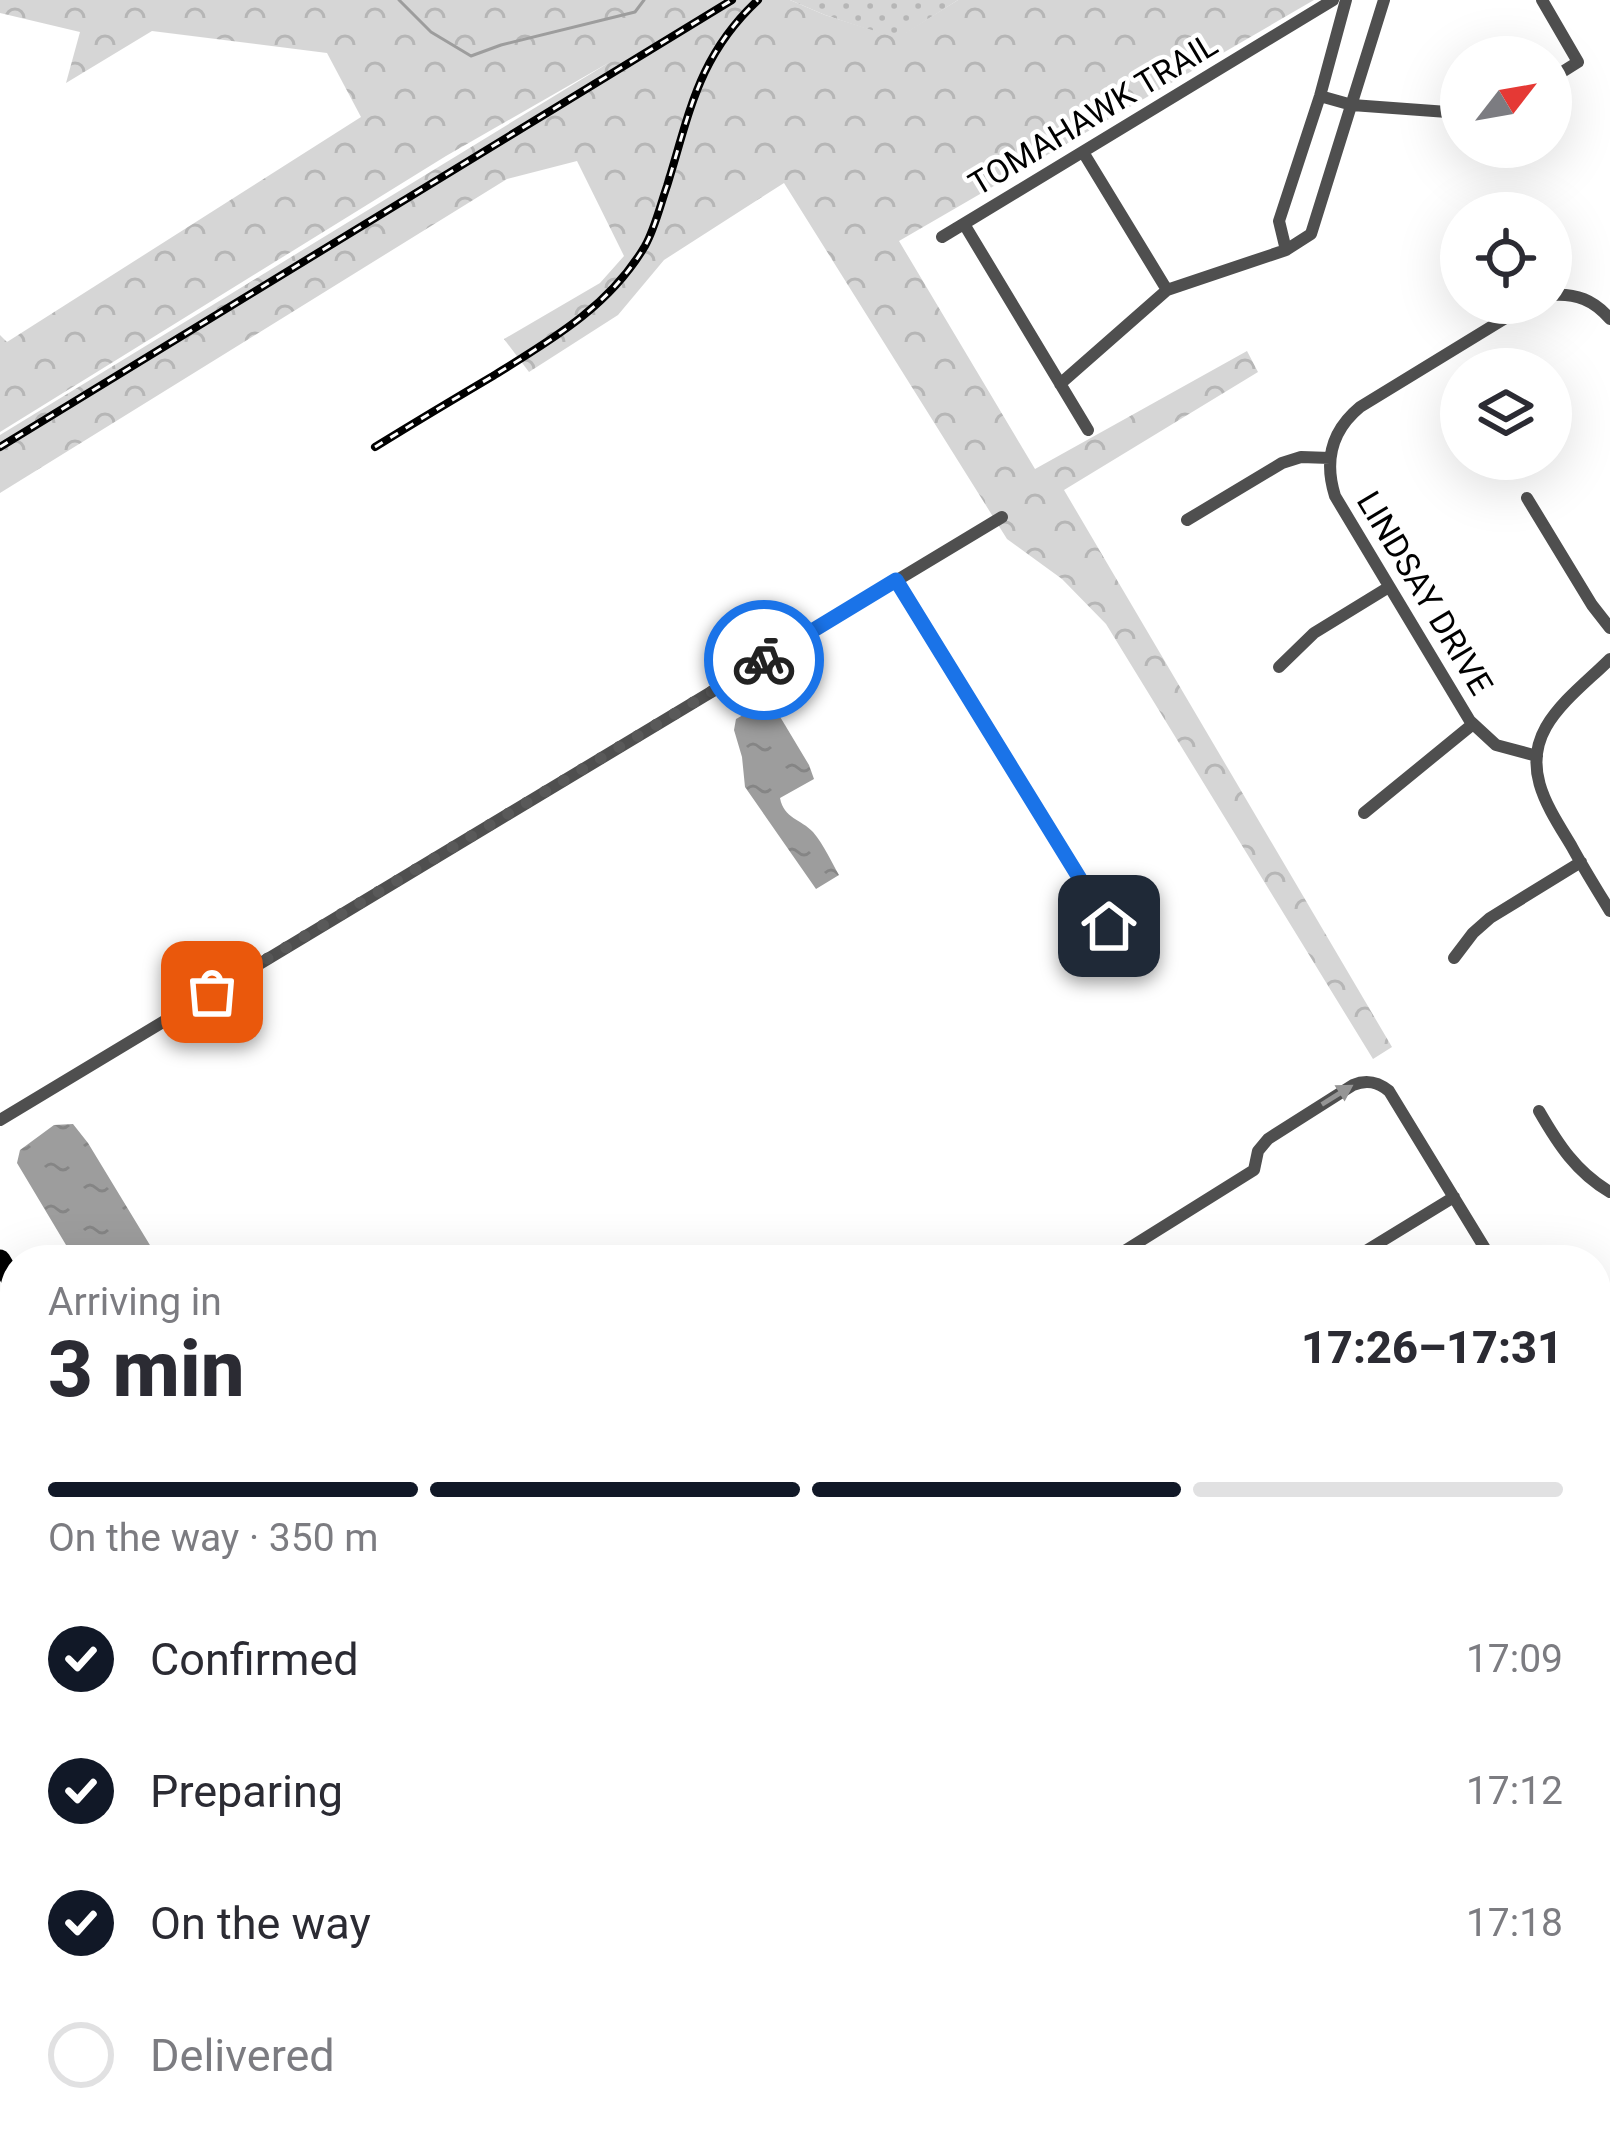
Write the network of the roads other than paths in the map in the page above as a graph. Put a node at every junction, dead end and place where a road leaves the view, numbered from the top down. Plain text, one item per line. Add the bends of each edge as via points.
1 (1333, 0) edge
2 (1346, 0) edge
3 (1384, 0) edge
4 (1542, 0) edge
5 (1563, 36) edge
6 (1319, 96) junction
7 (1352, 105) junction
8 (1440, 111) edge
9 (1083, 152) junction
10 (964, 224) junction
11 (942, 237) dead end
12 (1286, 250) junction
13 (1167, 290) junction
14 (1572, 296) edge
15 (1610, 319) edge
16 (1496, 324) edge
17 (1060, 384) junction
18 (1088, 430) dead end
19 (1330, 458) junction
20 (1527, 498) dead end
21 (1002, 517) dead end
22 (1187, 520) dead end
23 (896, 580) junction
24 (1390, 587) junction
25 (1610, 628) edge
26 (1610, 659) edge
27 (1279, 667) dead end
28 (1473, 724) junction
29 (1537, 756) junction
30 (1364, 813) dead end
31 (1580, 862) junction
32 (1610, 911) edge
33 (1109, 926) dead end
34 (1454, 958) dead end
35 (1539, 1111) dead end
36 (0, 1120) edge
37 (1610, 1192) edge
38 (1454, 1198) junction
39 (1134, 1245) edge
40 (1376, 1245) edge
41 (1483, 1245) edge

1 - 9 street, TOMAHAWK TRAIL
2 - 6 street
3 - 7 street
4 - 5 street
6 - 7 street
6 - 12 street via 1279,220
7 - 8 street
7 - 12 street via 1311,234
9 - 10 street, TOMAHAWK TRAIL
9 - 13 street
10 - 11 street, TOMAHAWK TRAIL
10 - 17 street
12 - 13 street
13 - 17 street
14 - 15 street
16 - 19 street via 1360,407 1337,434
17 - 18 street
19 - 22 street via 1282,463
19 - 24 street, LINDSAY DRIVE via 1335,496
20 - 25 street
21 - 23 street
23 - 33 street
23 - 36 street
24 - 27 street via 1315,633
24 - 28 street, LINDSAY DRIVE
26 - 29 street via 1554,716
28 - 29 street, LINDSAY DRIVE via 1496,745
28 - 30 street
29 - 31 street via 1544,802
31 - 32 street
31 - 34 street via 1484,922
35 - 37 street via 1569,1159
39 -> 38 street via 1254,1170 1268,1138 1353,1085 1373,1082 1389,1091
38 - 40 street
38 - 41 street

